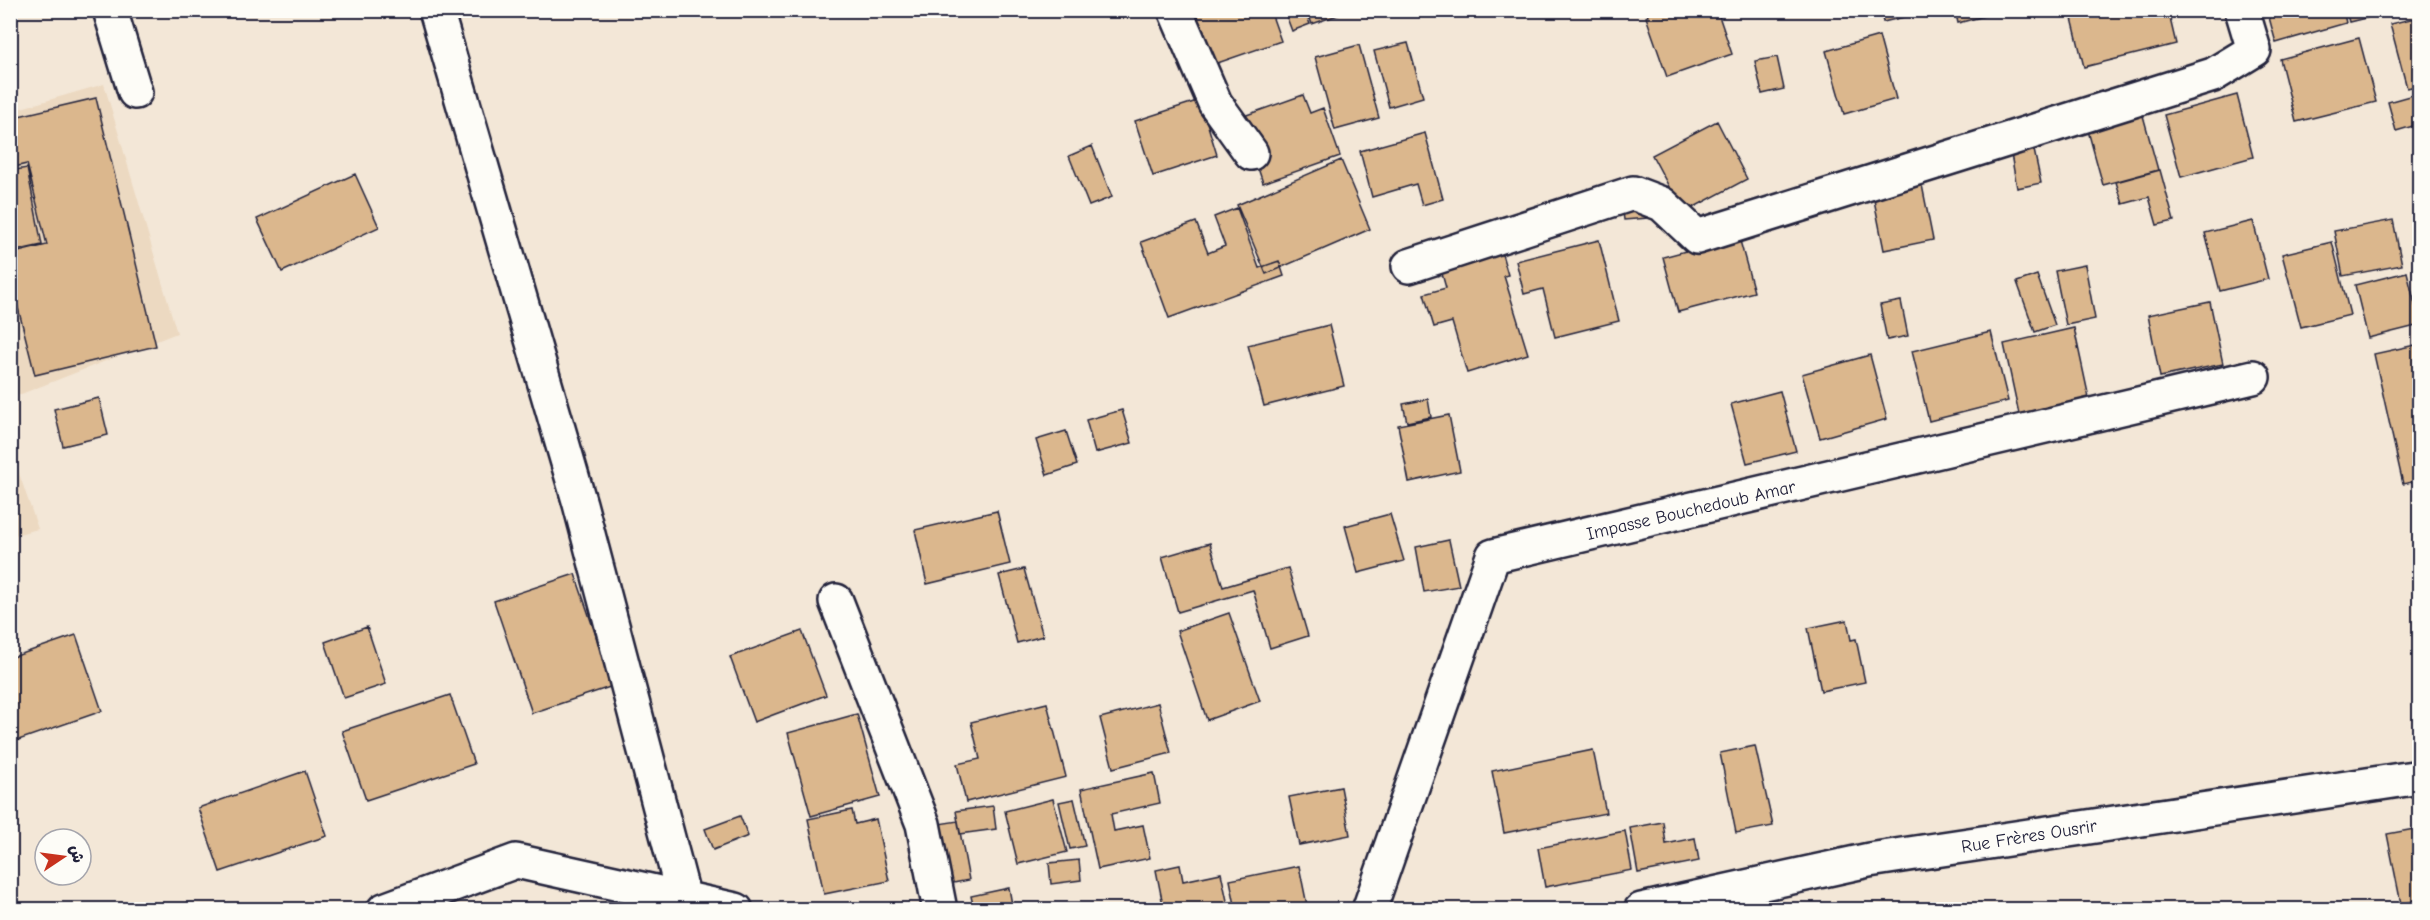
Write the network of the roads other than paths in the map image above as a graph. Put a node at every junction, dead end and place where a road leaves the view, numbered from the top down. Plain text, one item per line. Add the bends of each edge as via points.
1 (110, 10) edge
2 (436, 10) edge
3 (1175, 10) edge
4 (2242, 10) edge
5 (135, 92) dead end
6 (1251, 153) dead end
7 (1409, 266) dead end
8 (2253, 377) dead end
9 (836, 601) dead end
10 (2420, 777) edge
11 (685, 903) edge
12 (384, 909) edge
13 (736, 909) edge
14 (940, 909) edge
15 (1369, 909) edge
16 (1641, 909) edge

1 - 5 street
2 - 11 street via 580,504
3 - 6 street via 1215,103
4 - 7 street via 2254,50 2213,75 1697,237 1662,204 1633,193
8 - 15 street, Impasse Bouchedoub Amar via 1493,556
9 - 14 street via 923,824
10 - 16 street, Rue Frères Ousrir via 1869,860
11 - 12 street via 516,861
11 - 13 street

